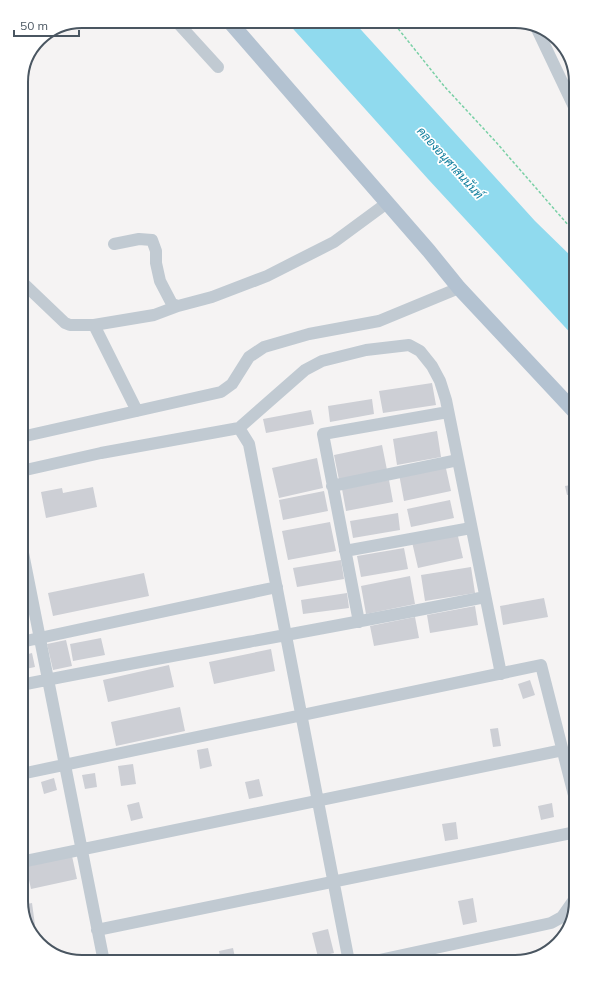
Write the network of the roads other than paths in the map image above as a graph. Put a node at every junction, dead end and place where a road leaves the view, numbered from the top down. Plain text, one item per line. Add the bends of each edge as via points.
1 (182, 28) edge
2 (235, 28) edge
3 (544, 36) edge
4 (218, 67) dead end
5 (569, 95) edge
6 (386, 203) junction
7 (114, 244) dead end
8 (28, 288) edge
9 (459, 288) junction
10 (178, 306) junction
11 (94, 325) junction
12 (569, 406) edge
13 (137, 412) junction
14 (448, 412) junction
15 (239, 428) junction
16 (28, 435) edge
17 (458, 460) junction
18 (28, 469) edge
19 (332, 486) junction
20 (471, 528) junction
21 (345, 551) junction
22 (277, 587) junction
23 (28, 592) edge
24 (485, 597) junction
25 (359, 622) junction
26 (286, 634) junction
27 (40, 638) junction
28 (28, 641) edge
29 (500, 674) junction
30 (48, 679) junction
31 (28, 683) edge
32 (302, 715) junction
33 (563, 750) junction
34 (569, 764) edge
35 (65, 765) junction
36 (28, 773) edge
37 (318, 800) junction
38 (569, 833) edge
39 (81, 849) junction
40 (28, 860) edge
41 (334, 882) junction
42 (569, 907) edge
43 (97, 930) junction
44 (102, 955) edge
45 (348, 955) edge
46 (402, 955) edge

1 - 4 street
2 - 6 main road
3 - 5 street
6 - 9 main road
6 - 10 street via 334,242 266,276 212,297
7 - 10 street via 139,239 152,240 160,281 172,304
8 - 11 street via 64,323
9 - 12 main road
9 - 13 street via 379,321 309,334 264,347 249,357 232,384 221,392
10 - 11 street via 154,315
11 - 13 street
13 - 16 street
14 - 15 street via 440,381 420,351 409,345 391,346 322,361 305,370
14 - 17 street
14 - 19 street via 323,434
15 - 18 street via 101,453
15 - 22 street via 249,444
17 - 19 street
17 - 20 street
19 - 21 street
20 - 21 street
20 - 24 street
21 - 25 street
22 - 26 street
22 - 27 street
23 - 27 street
24 - 25 street
24 - 29 street
25 - 26 street
26 - 30 street
26 - 32 street
27 - 28 street
27 - 30 street
29 - 32 street
29 - 33 street via 541,665
30 - 31 street
30 - 35 street
32 - 35 street
32 - 37 street
33 - 34 street
33 - 37 street
35 - 36 street
35 - 39 street
37 - 39 street
37 - 41 street
38 - 41 street
39 - 40 street
39 - 43 street
41 - 43 street
41 - 45 street
42 - 46 street via 562,917 551,923
43 - 44 street

